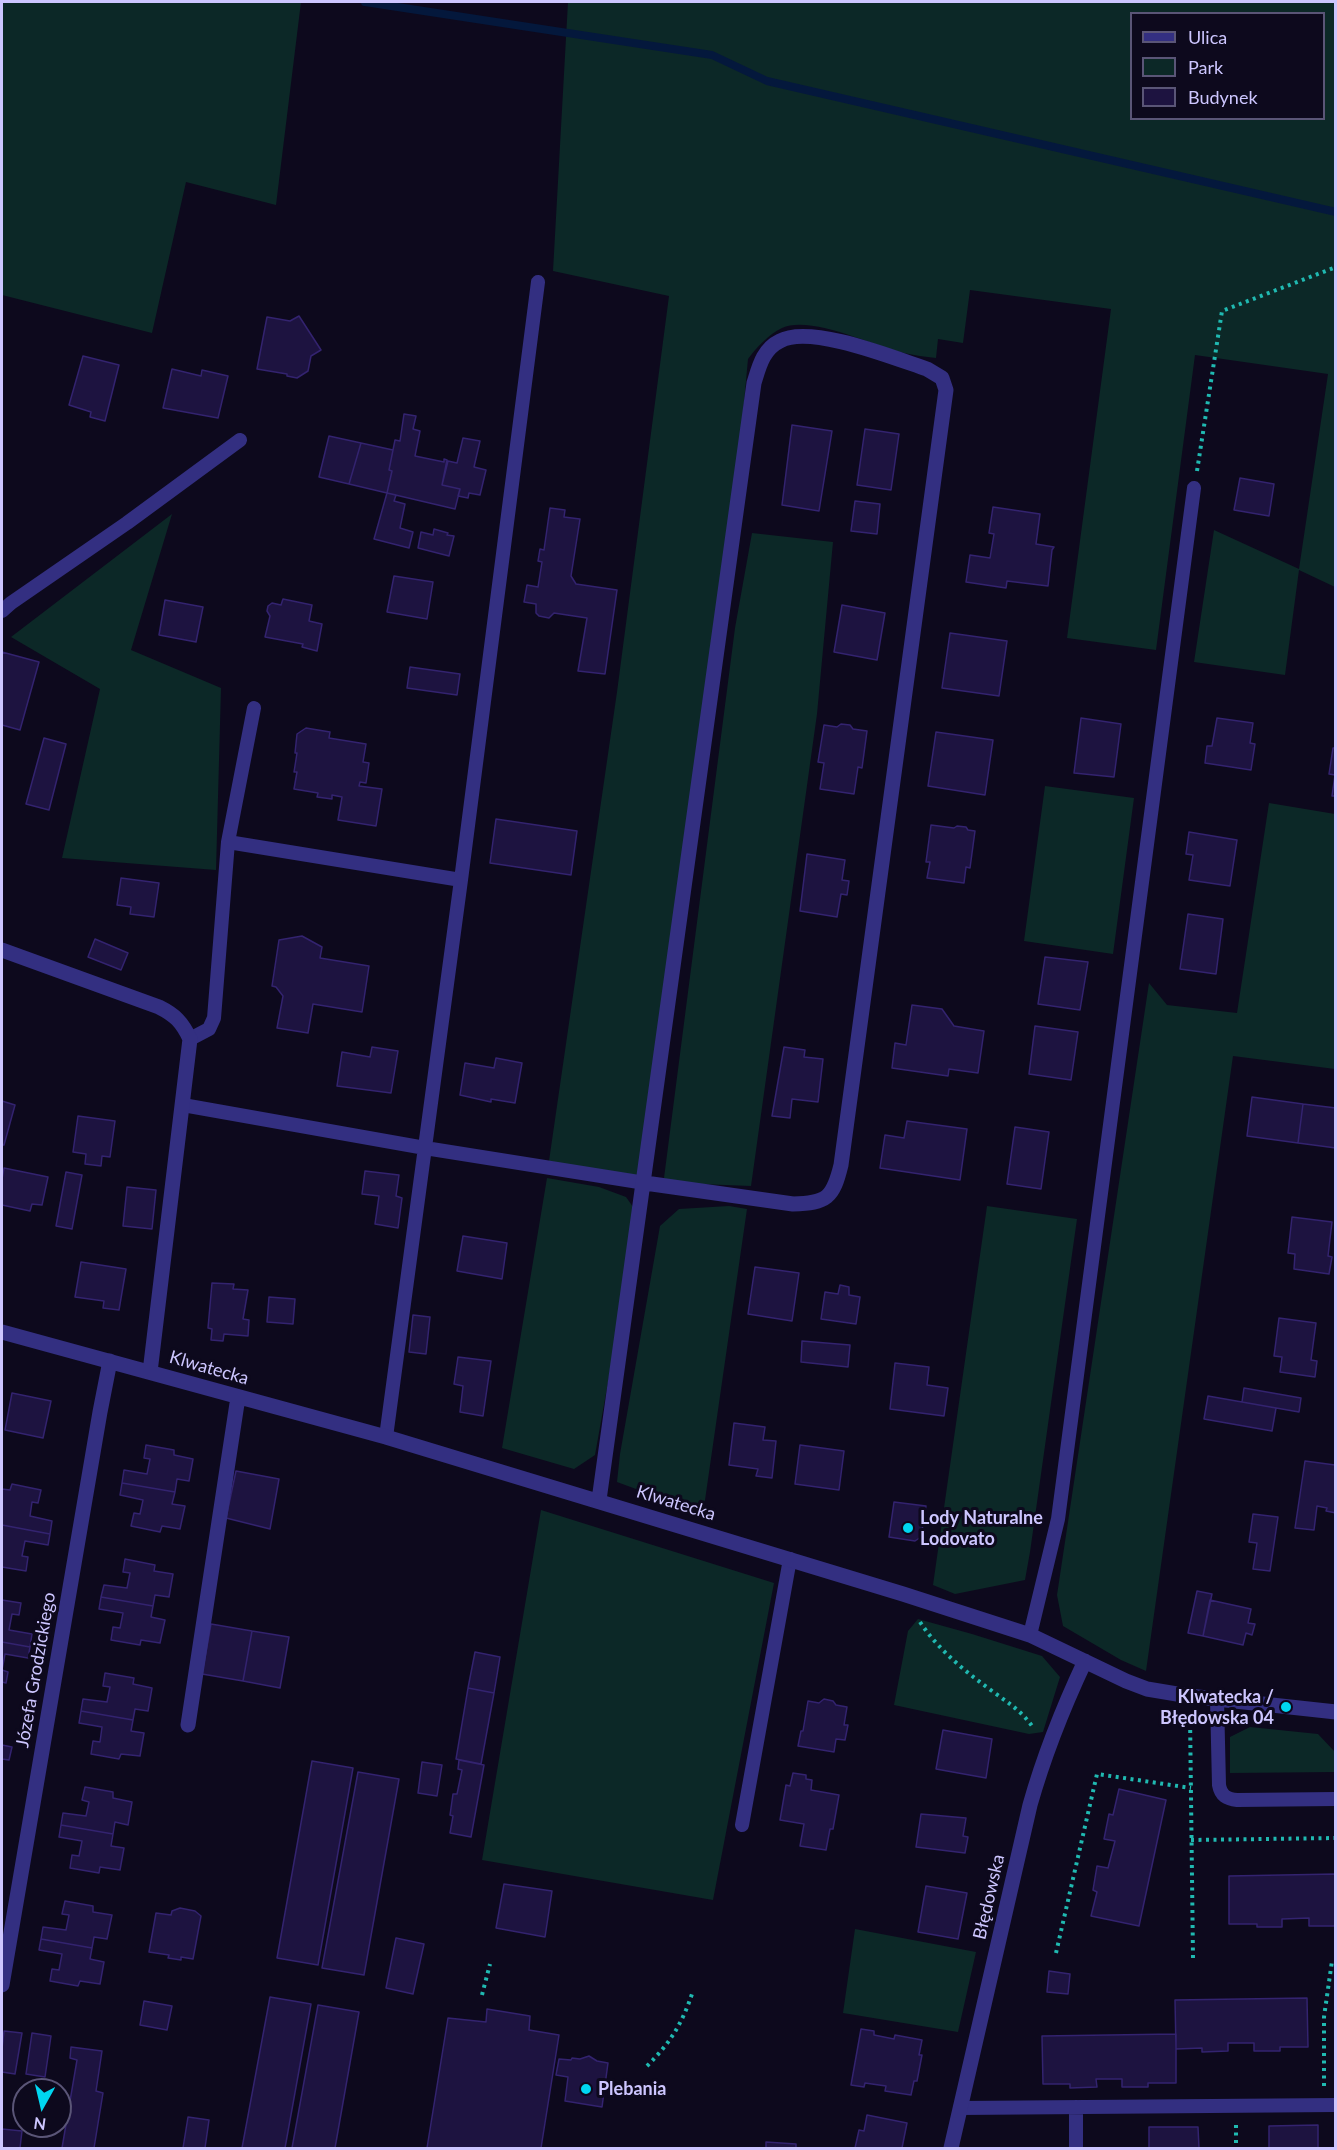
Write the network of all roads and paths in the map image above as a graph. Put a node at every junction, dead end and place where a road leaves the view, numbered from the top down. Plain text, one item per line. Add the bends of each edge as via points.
1 (1335, 267) edge
2 (538, 282) dead end
3 (240, 440) dead end
4 (1194, 488) joint
5 (2, 611) edge
6 (254, 708) dead end
7 (228, 842) junction
8 (461, 880) junction
9 (2, 950) edge
10 (190, 1039) junction
11 (183, 1105) junction
12 (425, 1148) junction
13 (645, 1183) junction
14 (2, 1332) edge
15 (110, 1361) junction
16 (150, 1372) junction
17 (238, 1397) junction
18 (386, 1437) junction
19 (599, 1500) junction
20 (789, 1559) junction
21 (903, 1594) junction
22 (1030, 1635) junction
23 (1085, 1661) junction
24 (1189, 1696) junction
25 (1217, 1699) junction
26 (1335, 1712) edge
27 (188, 1725) dead end
28 (1045, 1754) junction
29 (1191, 1788) junction
30 (1335, 1799) edge
31 (742, 1825) dead end
32 (1335, 1838) edge
33 (1191, 1840) junction
34 (1056, 1953) dead end
35 (1193, 1958) dead end
36 (1332, 1961) dead end
37 (490, 1964) dead end
38 (2, 1985) edge
39 (693, 1992) dead end
40 (482, 1995) dead end
41 (647, 2066) dead end
42 (1330, 2105) edge
43 (1076, 2107) junction
44 (960, 2108) junction
45 (951, 2148) edge
46 (1076, 2148) edge

1 - 4 path via 1222,311
2 - 8 lane
3 - 5 lane
4 - 22 lane via 1058,1519
6 - 7 lane
7 - 8 lane
7 - 10 lane via 214,1018 209,1029
8 - 12 lane
9 - 10 street via 159,1006 183,1024
10 - 11 street
11 - 12 lane
11 - 16 street
12 - 13 lane
12 - 18 lane
13 - 13 street via 814,1204 828,1197 841,1165 946,390 942,378 927,369 824,337 804,334 778,341 766,352 754,383
13 - 19 street
14 - 15 street, Klwatecka
15 - 16 street, Klwatecka
15 - 38 street, Józefa Grodzickiego
16 - 17 street, Klwatecka
17 - 18 street, Klwatecka
17 - 27 street
18 - 19 street, Klwatecka
19 - 20 street, Klwatecka
20 - 21 street, Klwatecka
20 - 31 lane
21 - 22 street, Klwatecka
21 - 28 path via 942,1650 1026,1716
22 - 23 street, Klwatecka
23 - 24 street, Klwatecka via 1147,1689
23 - 28 street, Błędowska
24 - 25 street, Klwatecka
24 - 29 path
25 - 26 street, Klwatecka
25 - 30 lane via 1219,1785 1223,1796 1237,1800
28 - 44 street, Błędowska
29 - 33 path
29 - 34 path via 1097,1774
32 - 33 path
33 - 35 path
36 - 42 path via 1324,2017
37 - 40 path
39 - 41 path via 677,2031
42 - 43 lane
43 - 44 lane
43 - 46 lane
44 - 45 street, Błędowska

